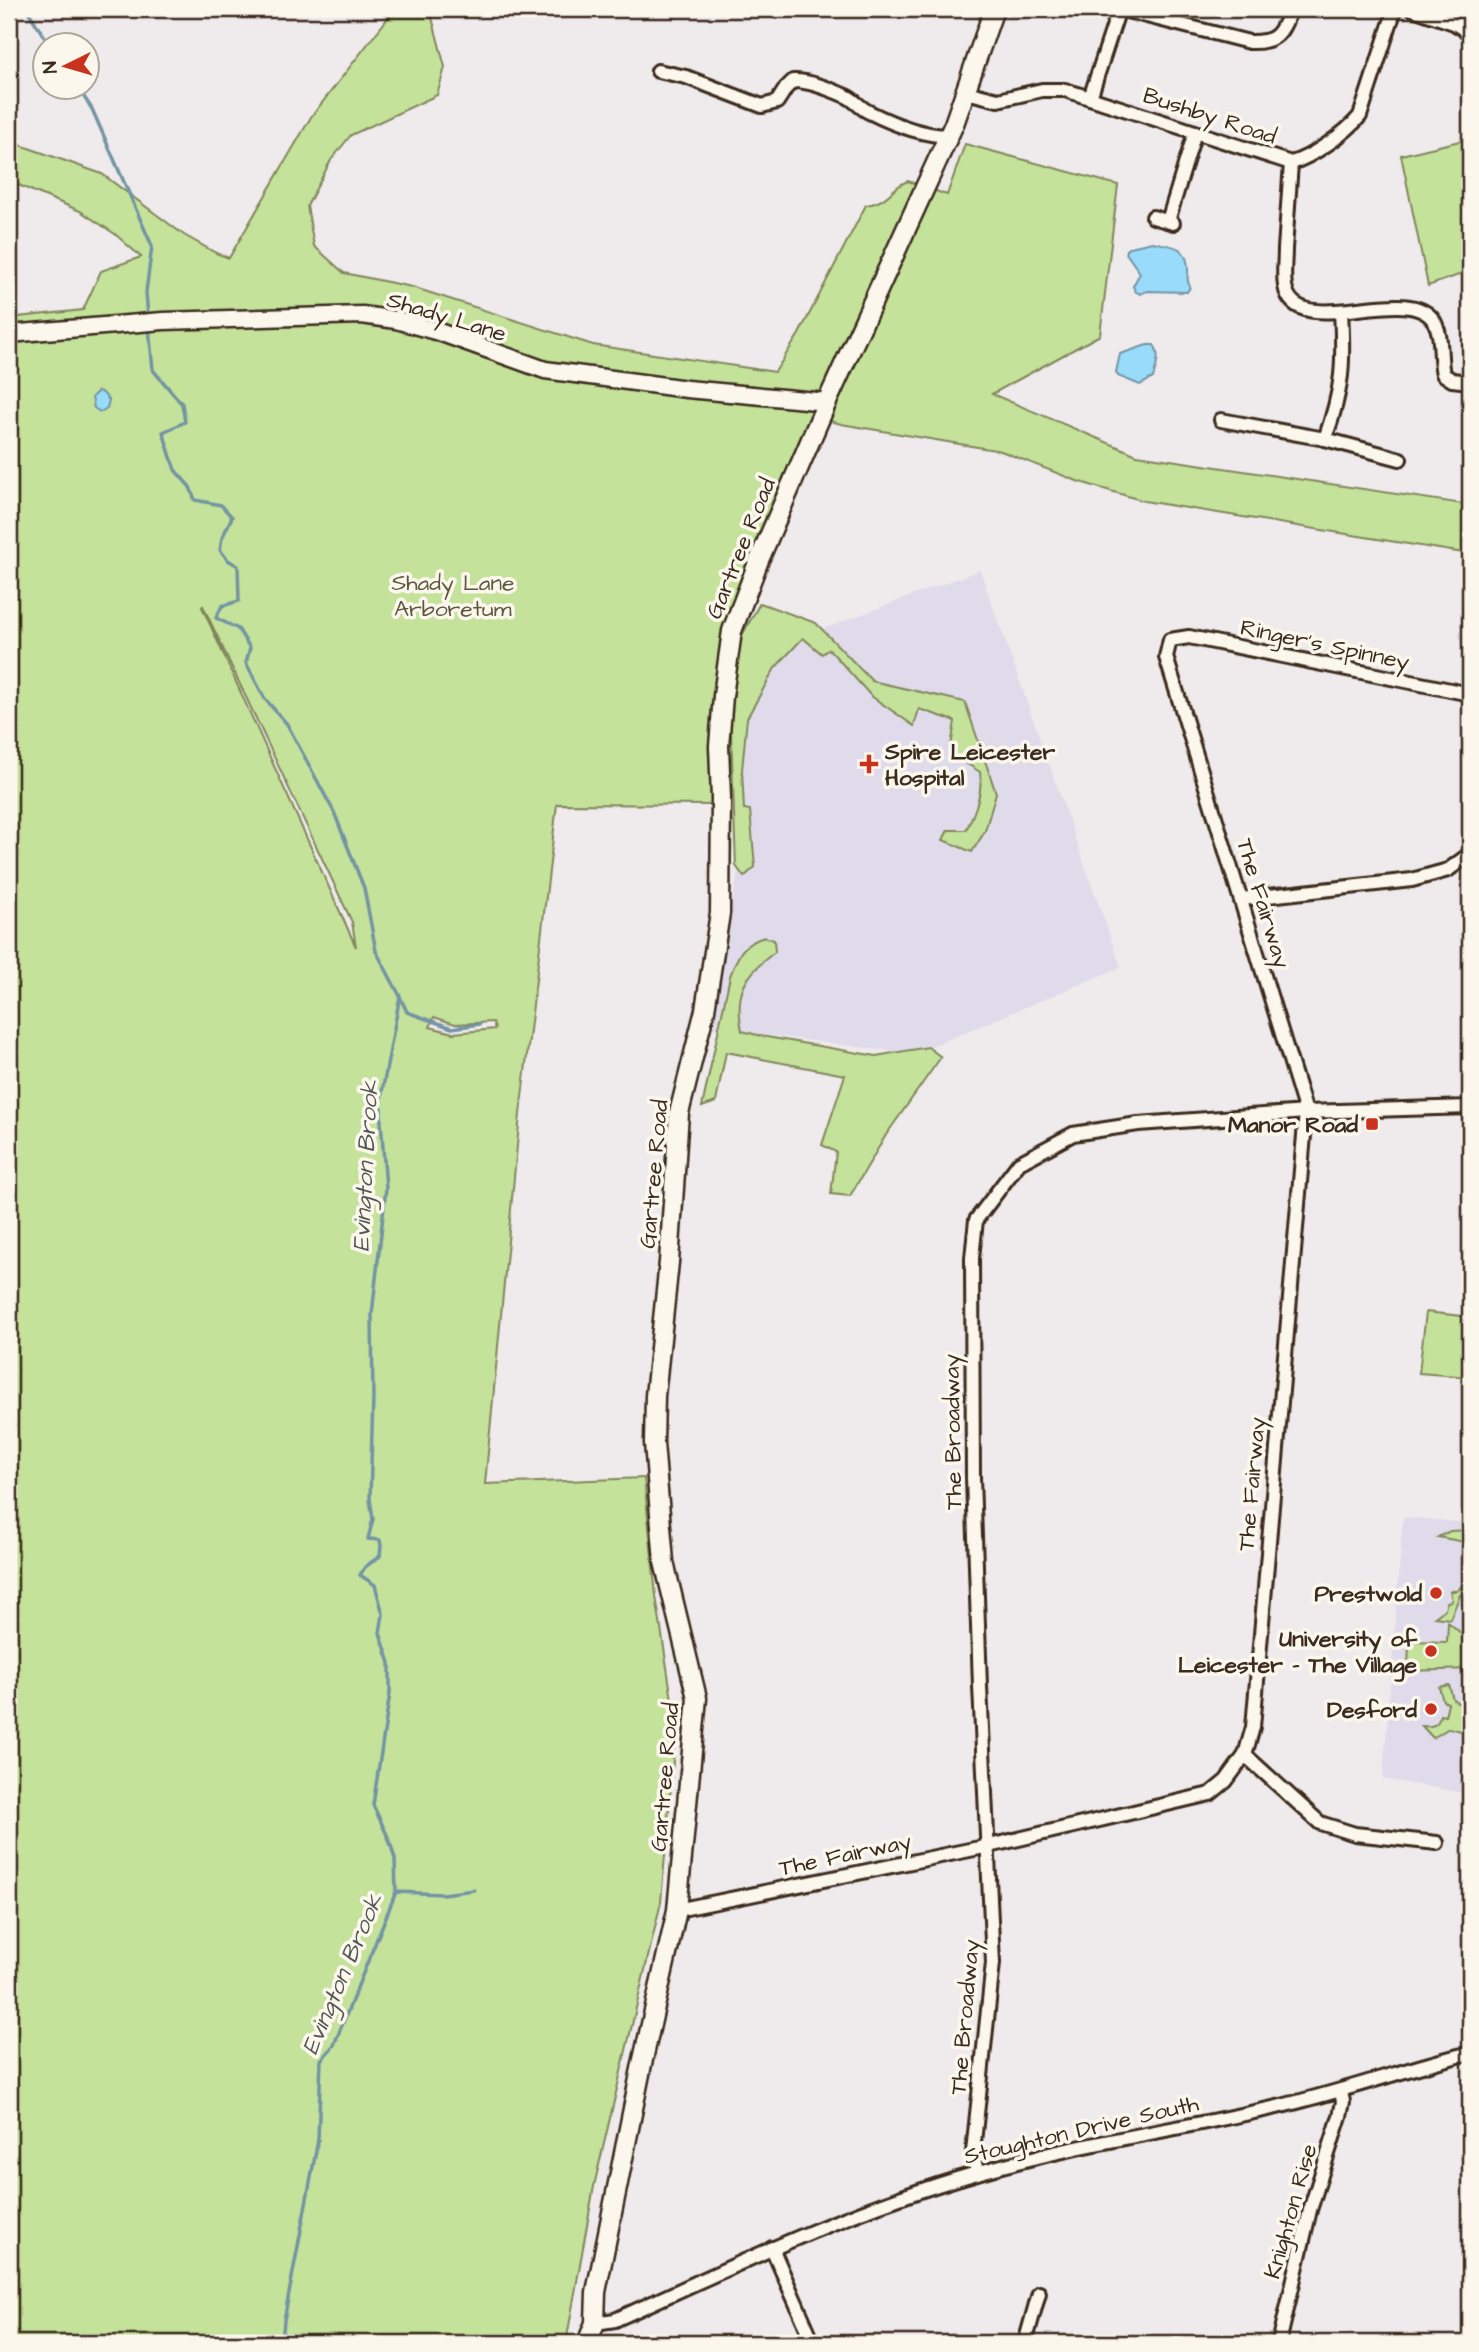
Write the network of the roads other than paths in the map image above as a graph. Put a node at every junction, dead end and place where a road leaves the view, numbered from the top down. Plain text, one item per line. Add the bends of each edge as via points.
1 (994, 9) edge
2 (1119, 9) edge
3 (1395, 9) edge
4 (1413, 9) edge
5 (1290, 11) dead end
6 (1470, 33) edge
7 (665, 77) dead end
8 (966, 92) junction
9 (1090, 98) junction
10 (1195, 132) junction
11 (948, 136) junction
12 (1291, 163) junction
13 (1153, 217) dead end
14 (1341, 311) junction
15 (9, 334) edge
16 (1470, 382) edge
17 (827, 402) junction
18 (1221, 420) dead end
19 (1325, 439) junction
20 (1399, 459) dead end
21 (1170, 640) joint
22 (1470, 694) edge
23 (1470, 854) edge
24 (1241, 899) junction
25 (1470, 1107) edge
26 (1306, 1112) junction
27 (1245, 1755) junction
28 (1437, 1843) dead end
29 (989, 1846) junction
30 (677, 1910) junction
31 (1470, 2053) edge
32 (1341, 2091) junction
33 (977, 2173) junction
34 (772, 2248) junction
35 (1039, 2293) dead end
36 (595, 2323) junction
37 (587, 2343) edge
38 (810, 2343) edge
39 (1025, 2343) edge
40 (1279, 2343) edge

1 - 8 main road, Gartree Road
2 - 5 street via 1259,43 1276,37
2 - 9 street
3 - 12 street, Bushby Road via 1360,116 1315,152
4 - 6 street
7 - 11 street via 686,77 762,106 777,102 793,81 804,82 846,96 867,111 905,127
8 - 9 street, Bushby Road via 998,100 1054,89
8 - 11 main road, Gartree Road
9 - 10 street, Bushby Road
10 - 12 street, Bushby Road
10 - 13 street via 1170,222
11 - 17 main road, Gartree Road
12 - 14 street via 1284,274 1288,296 1302,308
14 - 16 street via 1421,309 1436,325 1443,374
14 - 19 street via 1342,381
15 - 17 street, Shady Lane via 163,321 373,317 439,332 545,370 687,390
17 - 30 main road, Gartree Road via 732,631 719,746 720,913 705,1010 680,1113 654,1443 664,1562 697,1698
18 - 19 street
19 - 20 street
21 - 22 street, Ringer's Spinney via 1189,637
21 - 24 street, The Fairway via 1166,657
23 - 24 street via 1448,870 1412,880
24 - 26 street, The Fairway
25 - 26 street, The Broadway
26 - 27 street, The Fairway via 1253,1727
26 - 29 street, The Broadway via 1138,1124 1073,1134 1019,1163 976,1220 972,1258 973,1477
27 - 28 street via 1320,1823 1355,1834
27 - 29 street, The Fairway via 1210,1794
29 - 30 street, The Fairway
29 - 33 street, The Broadway via 993,1963 973,2152
30 - 36 main road, Gartree Road via 596,2292
31 - 32 street, Stoughton Drive South
32 - 33 street, Stoughton Drive South
32 - 40 street, Knighton Rise via 1340,2116 1310,2210
33 - 34 street, Stoughton Drive South via 873,2207
34 - 36 street, Stoughton Drive South via 615,2320
34 - 38 street
35 - 39 street
36 - 37 main road, Gartree Road

